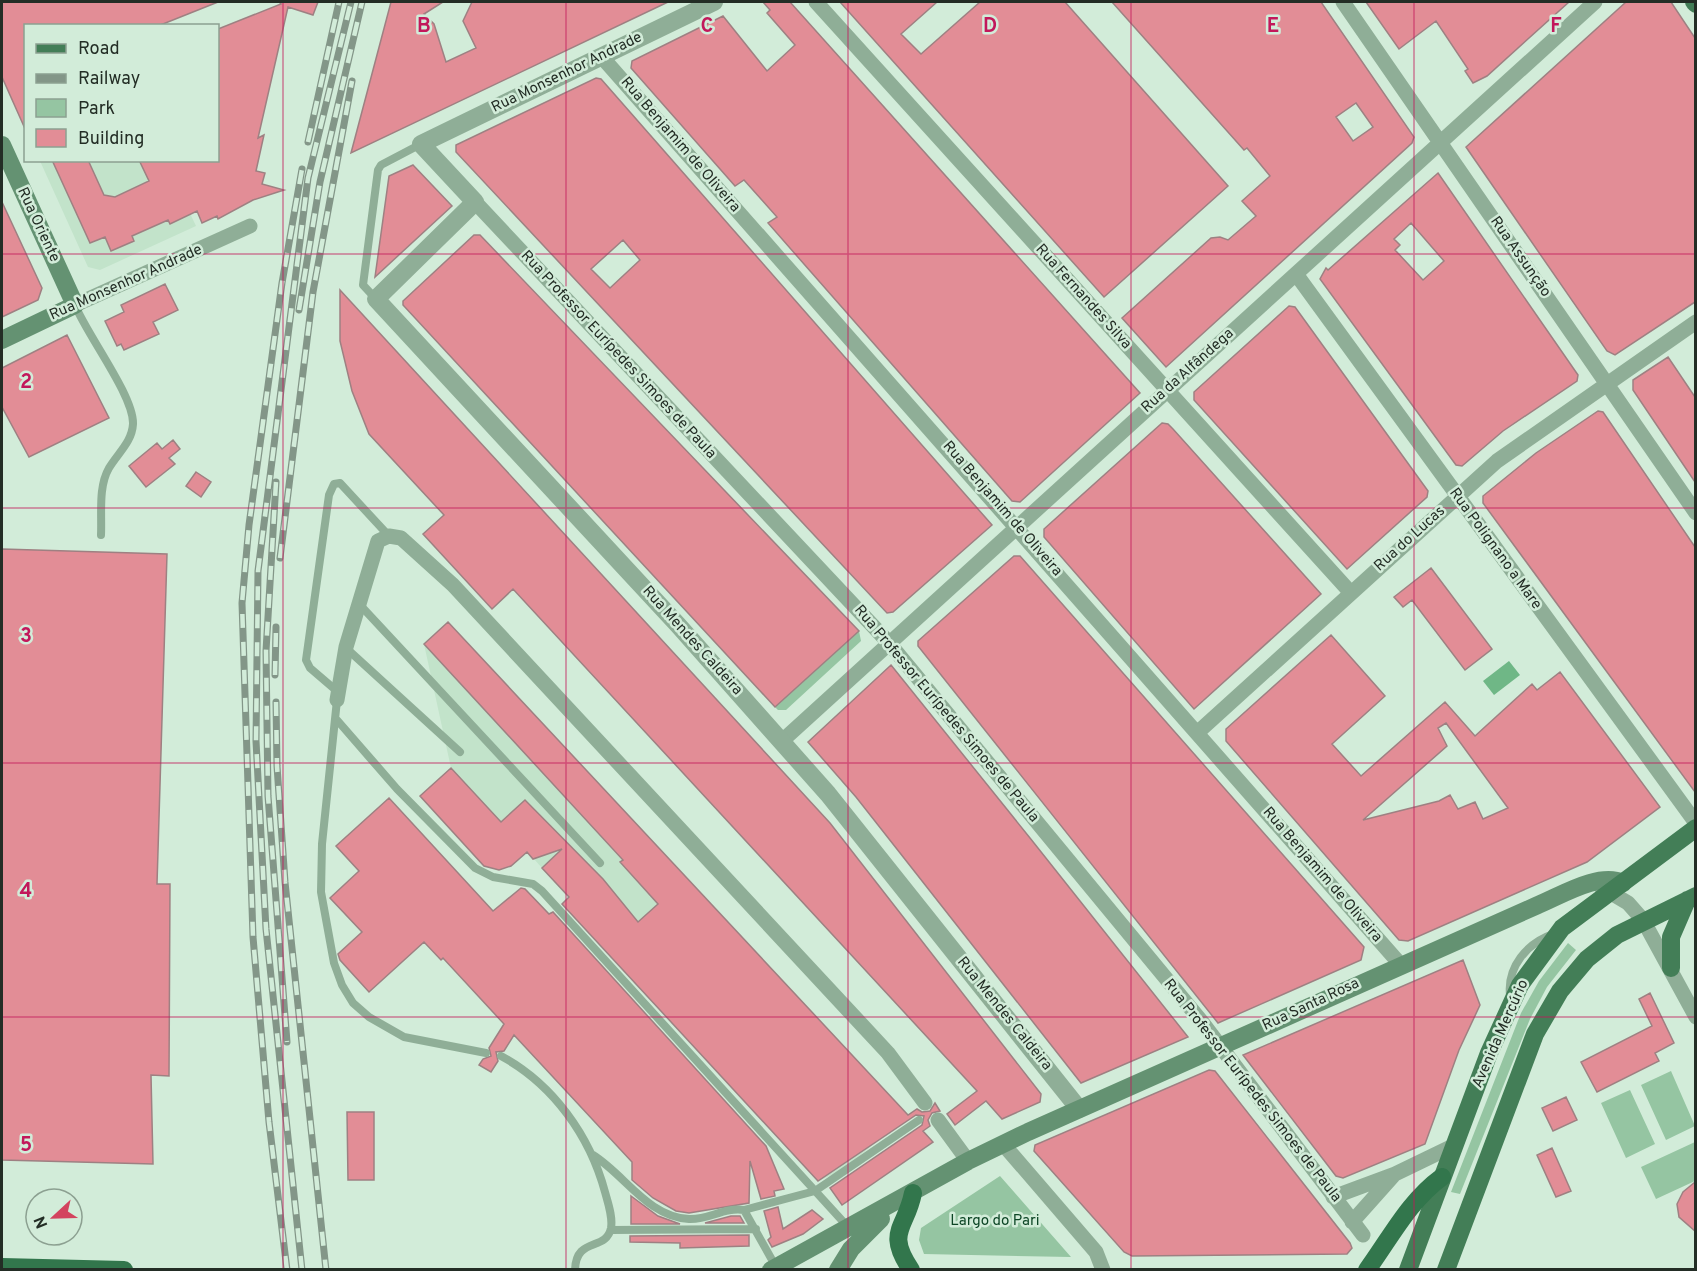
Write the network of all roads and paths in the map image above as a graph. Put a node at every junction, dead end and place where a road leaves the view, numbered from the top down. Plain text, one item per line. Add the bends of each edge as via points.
1 (714, 2) edge
2 (816, 2) edge
3 (1343, 2) edge
4 (1595, 2) edge
5 (601, 56) junction
6 (1441, 143) junction
7 (421, 144) junction
8 (2, 145) edge
9 (474, 202) junction
10 (250, 226) dead end
11 (1296, 274) junction
12 (376, 299) junction
13 (75, 305) junction
14 (1695, 322) edge
15 (2, 340) edge
16 (1607, 382) junction
17 (1167, 390) junction
18 (1457, 496) junction
19 (1695, 513) edge
20 (1017, 526) junction
21 (101, 535) dead end
22 (388, 536) junction
23 (1351, 593) junction
24 (361, 606) junction
25 (889, 643) junction
26 (346, 647) junction
27 (338, 696) junction
28 (337, 720) junction
29 (1197, 733) junction
30 (782, 741) junction
31 (460, 752) dead end
32 (1695, 823) edge
33 (1695, 828) edge
34 (600, 864) dead end
35 (1609, 886) junction
36 (1687, 898) edge
37 (1643, 920) junction
38 (1400, 964) junction
39 (1671, 968) junction
40 (1695, 1017) edge
41 (1220, 1046) junction
42 (486, 1053) dead end
43 (501, 1056) dead end
44 (925, 1103) dead end
45 (1079, 1109) junction
46 (919, 1120) dead end
47 (938, 1120) dead end
48 (1003, 1144) junction
49 (1455, 1145) junction
50 (592, 1154) junction
51 (968, 1161) junction
52 (1395, 1174) junction
53 (1442, 1177) junction
54 (815, 1191) junction
55 (913, 1193) junction
56 (1333, 1197) junction
57 (744, 1210) junction
58 (1352, 1222) junction
59 (756, 1229) junction
60 (849, 1229) junction
61 (611, 1230) junction
62 (1363, 1235) dead end
63 (2, 1267) edge
64 (773, 1268) edge
65 (124, 1269) edge
66 (575, 1269) edge
67 (838, 1269) edge
68 (911, 1269) edge
69 (1103, 1269) edge
70 (1367, 1269) edge
71 (1408, 1269) edge
72 (1446, 1269) edge

1 - 5 street, Rua Monsenhor Andrade
2 - 17 street, Rua Fernandes Silva
3 - 6 street, Rua Assunção
4 - 6 street, Rua da Alfândega
5 - 7 street, Rua Monsenhor Andrade
5 - 20 street, Rua Benjamim de Oliveira
6 - 11 street, Rua da Alfândega
6 - 16 street, Rua Assunção
7 - 9 street, Rua Professor Eurípedes Simoes de Paula
7 - 12 lane, Rua Mendes Caldeira via 381,165 377,172 363,285
8 - 13 main road, Rua Oriente
9 - 12 street
9 - 25 street, Rua Professor Eurípedes Simoes de Paula
10 - 13 street, Rua Monsenhor Andrade
11 - 17 street, Rua da Alfândega
11 - 18 street, Rua Polignano a Mare
12 - 30 street, Rua Mendes Caldeira
13 - 15 main road, Rua Monsenhor Andrade
13 - 21 lane via 126,400 133,423 130,436 102,485
14 - 16 street, Rua do Lucas
16 - 18 street, Rua do Lucas via 1497,461
16 - 19 street, Rua Assunção
17 - 20 street, Rua da Alfândega
17 - 23 street, Rua Fernandes Silva
18 - 23 street, Rua do Lucas
18 - 32 street, Rua Polignano a Mare
20 - 25 street, Rua da Alfândega
20 - 29 street, Rua Benjamim de Oliveira
22 - 24 street via 378,541 374,551
22 - 27 lane via 340,483 334,484 329,495 306,660 309,668
22 - 44 street via 401,538 453,585 888,1053
23 - 29 street, Rua do Lucas
24 - 26 street
24 - 34 lane
25 - 30 street, Rua da Alfândega
25 - 41 street, Rua Professor Eurípedes Simoes de Paula
26 - 27 street
26 - 31 lane
27 - 28 lane
28 - 42 lane via 322,844 321,892 342,985 353,1003 369,1017 405,1037
28 - 54 lane via 397,789 475,867 493,878 533,884 542,891
29 - 38 street, Rua Benjamim de Oliveira
30 - 45 street, Rua Mendes Caldeira
33 - 35 main road, Avenida Mercúrio
35 - 37 street
35 - 38 main road, Rua Santa Rosa
35 - 49 main road, Avenida Mercúrio via 1557,933 1520,985 1489,1053
36 - 37 main road, Avenida Mercúrio
36 - 39 main road via 1671,937
37 - 39 street
37 - 72 main road, Avenida Mercúrio via 1587,959 1560,991 1535,1034
38 - 41 main road, Rua Santa Rosa
39 - 40 street
41 - 45 main road, Rua Santa Rosa
41 - 56 street, Rua Professor Eurípedes Simoes de Paula
43 - 50 lane via 535,1080 575,1122
45 - 48 main road, Rua Santa Rosa
46 - 54 lane
47 - 51 street
48 - 51 main road
48 - 69 street via 1096,1252
49 - 52 street
49 - 53 main road, Avenida Mercúrio
50 - 57 lane via 610,1165 657,1209 671,1216 693,1219 720,1211
50 - 61 lane via 609,1208
51 - 55 main road
52 - 56 street
52 - 58 street
53 - 70 highway via 1421,1194
53 - 71 main road, Avenida Mercúrio
54 - 57 lane
54 - 60 lane
55 - 60 main road
55 - 67 main road via 903,1206 862,1237
55 - 68 highway via 897,1240
56 - 58 street, Rua Professor Eurípedes Simoes de Paula
57 - 59 lane
58 - 62 street, Rua Professor Eurípedes Simoes de Paula
59 - 61 lane
59 - 64 lane
60 - 64 main road
61 - 66 lane via 602,1241 576,1255
63 - 65 highway

